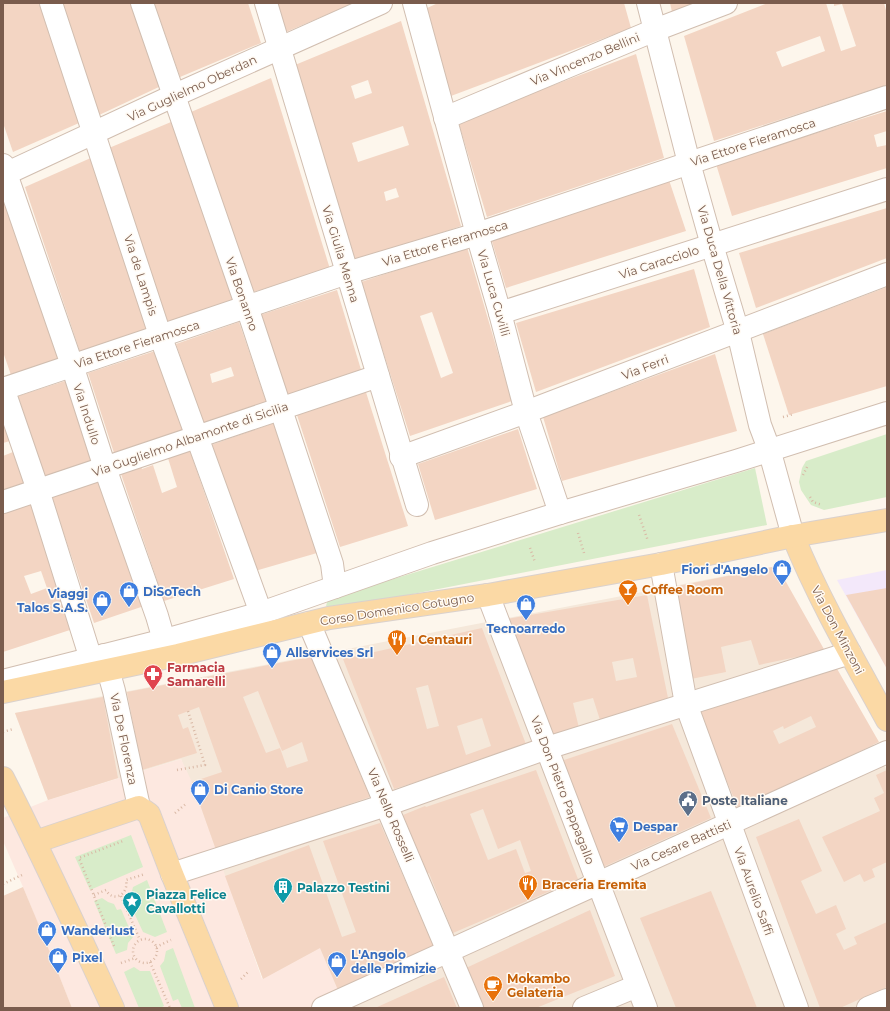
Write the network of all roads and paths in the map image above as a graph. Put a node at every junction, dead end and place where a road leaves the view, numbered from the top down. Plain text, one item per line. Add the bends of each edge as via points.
1 (51, 3) edge
2 (142, 3) edge
3 (266, 3) edge
4 (381, 3) edge
5 (414, 3) edge
6 (648, 3) edge
7 (726, 3) edge
8 (655, 30) junction
9 (280, 48) junction
10 (173, 96) junction
11 (887, 97) edge
12 (445, 118) junction
13 (94, 133) junction
14 (689, 163) junction
15 (4, 171) edge
16 (887, 189) edge
17 (477, 234) junction
18 (712, 245) junction
19 (347, 273) junction
20 (887, 274) edge
21 (247, 307) junction
22 (500, 313) junction
23 (738, 332) junction
24 (160, 335) junction
25 (72, 365) junction
26 (378, 376) junction
27 (3, 389) edge
28 (280, 409) junction
29 (526, 412) junction
30 (887, 413) edge
31 (795, 414) dead end
32 (789, 415) dead end
33 (197, 437) junction
34 (770, 449) junction
35 (401, 457) junction
36 (810, 463) dead end
37 (105, 468) junction
38 (802, 480) dead end
39 (38, 490) junction
40 (805, 492) dead end
41 (3, 502) edge
42 (417, 506) dead end
43 (826, 506) dead end
44 (636, 509) dead end
45 (560, 513) junction
46 (887, 520) edge
47 (576, 527) dead end
48 (793, 536) junction
49 (528, 542) dead end
50 (642, 544) dead end
51 (585, 555) dead end
52 (535, 564) dead end
53 (661, 564) junction
54 (329, 590) junction
55 (488, 595) junction
56 (261, 613) junction
57 (319, 621) junction
58 (172, 647) junction
59 (850, 653) junction
60 (99, 664) junction
61 (3, 680) edge
62 (3, 692) edge
63 (686, 704) junction
64 (188, 711) dead end
65 (887, 720) edge
66 (13, 729) dead end
67 (3, 732) edge
68 (546, 748) junction
69 (887, 752) edge
70 (177, 770) dead end
71 (3, 778) edge
72 (386, 805) junction
73 (139, 807) junction
74 (730, 823) junction
75 (126, 840) dead end
76 (35, 842) junction
77 (26, 873) dead end
78 (145, 874) dead end
79 (172, 874) junction
80 (598, 883) junction
81 (3, 884) edge
82 (94, 895) junction
83 (121, 896) junction
84 (140, 940) junction
85 (171, 940) dead end
86 (156, 947) junction
87 (115, 949) dead end
88 (448, 951) junction
89 (118, 956) dead end
90 (135, 958) junction
91 (150, 962) junction
92 (121, 963) junction
93 (123, 969) dead end
94 (637, 986) junction
95 (887, 1000) edge
96 (337, 1005) edge
97 (113, 1008) edge
98 (170, 1008) edge
99 (227, 1008) edge
100 (472, 1008) edge
101 (584, 1008) edge
102 (646, 1008) edge
103 (797, 1008) edge
104 (868, 1008) edge

1 - 13 street, Via de Lampis
2 - 10 street, Via Bonanno
3 - 9 street, Via Giulia Menna
4 - 9 street, Via Guglielmo Oberdan
5 - 12 street, Via Luca Cuvilli
6 - 8 street, Via Duca Della Vittoria
7 - 8 street, Via Vincenzo Bellini
8 - 12 street, Via Vincenzo Bellini
8 - 14 street, Via Duca Della Vittoria
9 - 10 street, Via Guglielmo Oberdan
9 - 19 street, Via Giulia Menna
10 - 13 street, Via Guglielmo Oberdan
10 - 21 street, Via Bonanno
11 - 14 street, Via Ettore Fieramosca
12 - 17 street, Via Luca Cuvilli
13 - 15 street, Via Guglielmo Oberdan
13 - 24 street, Via de Lampis
14 - 17 street, Via Ettore Fieramosca
14 - 18 street, Via Duca Della Vittoria
15 - 25 street, Via Indullo
16 - 18 street, Via Caracciolo
17 - 19 street, Via Ettore Fieramosca
17 - 22 street, Via Luca Cuvilli
18 - 22 street, Via Caracciolo
18 - 23 street, Via Duca Della Vittoria
19 - 21 street, Via Ettore Fieramosca
19 - 26 street, Via Giulia Menna
20 - 23 street, Via Ferri
21 - 24 street, Via Ettore Fieramosca
21 - 28 street, Via Bonanno
22 - 29 street, Via Luca Cuvilli
23 - 29 street, Via Ferri
23 - 34 street, Via Duca Della Vittoria via 760,425
24 - 25 street, Via Ettore Fieramosca
24 - 33 street, Via de Lampis
25 - 27 street, Via Ettore Fieramosca
25 - 37 street, Via Indullo
26 - 28 street, Via Guglielmo Albamonte di Sicilia
26 - 35 street, Via Giulia Menna
27 - 39 street, Via De Florenza
28 - 33 street, Via Guglielmo Albamonte di Sicilia
28 - 54 street, Via Bonanno via 332,564
29 - 35 street, Via Ferri
29 - 45 street, Via Luca Cuvilli
30 - 34 street, Corso Domenico Cotugno
31 - 32 path
33 - 37 street, Via Guglielmo Albamonte di Sicilia
33 - 56 street, Via de Lampis
34 - 45 street, Corso Domenico Cotugno
34 - 48 street, Via Duca Della Vittoria
35 - 42 street, Via Giulia Menna
36 - 38 path
37 - 39 street, Via Guglielmo Albamonte di Sicilia
37 - 58 street, Via Indullo via 158,616
39 - 41 street, Via Guglielmo Albamonte di Sicilia
39 - 60 street, Via De Florenza
40 - 43 path via 814,502
44 - 50 path via 649,543
45 - 54 street, Corso Domenico Cotugno via 432,553
46 - 48 main road, Corso Domenico Cotugno
47 - 51 path
48 - 53 main road, Corso Domenico Cotugno
48 - 59 main road, Via Don Minzoni via 809,575
49 - 52 path
53 - 55 main road, Corso Domenico Cotugno
53 - 63 street, Via Aurelio Saffi
54 - 56 street, Corso Domenico Cotugno
54 - 57 street, Via Nello Rosselli via 317,601 316,609 322,615
55 - 57 main road, Corso Domenico Cotugno
55 - 68 street, Via Don Pietro Pappagallo
56 - 58 street, Corso Domenico Cotugno
57 - 58 main road, Corso Domenico Cotugno
57 - 72 street, Via Nello Rosselli
58 - 60 main road, Corso Domenico Cotugno
59 - 63 street
59 - 65 main road, Via Don Minzoni
60 - 61 street, Corso Domenico Cotugno
60 - 62 main road, Corso Domenico Cotugno
60 - 73 street, Via De Florenza via 114,691
63 - 68 street
63 - 74 street, Via Aurelio Saffi
64 - 70 path via 205,765
66 - 67 path
68 - 72 street
68 - 80 street, Via Don Pietro Pappagallo
69 - 74 street, Via Cesare Battisti
71 - 76 main road
72 - 79 street
72 - 88 street, Via Nello Rosselli
73 - 76 main road
73 - 79 main road via 149,814
74 - 80 street, Via Cesare Battisti
74 - 103 street, Via Aurelio Saffi
75 - 82 path via 80,858
76 - 97 main road
77 - 81 path
78 - 83 path via 126,880 127,888
79 - 99 main road
80 - 88 street, Via Cesare Battisti
80 - 94 street, Via Don Pietro Pappagallo
82 - 83 path via 106,890 112,896
82 - 87 path
83 - 84 path
84 - 86 path via 151,941
84 - 90 path via 133,948
85 - 86 path
86 - 91 path via 155,957
88 - 96 street, Via Cesare Battisti
88 - 100 street, Via Nello Rosselli
89 - 92 path
90 - 91 path via 140,963
90 - 92 path
91 - 98 path
92 - 93 path
94 - 101 street
94 - 102 street, Via Don Pietro Pappagallo
95 - 104 street

